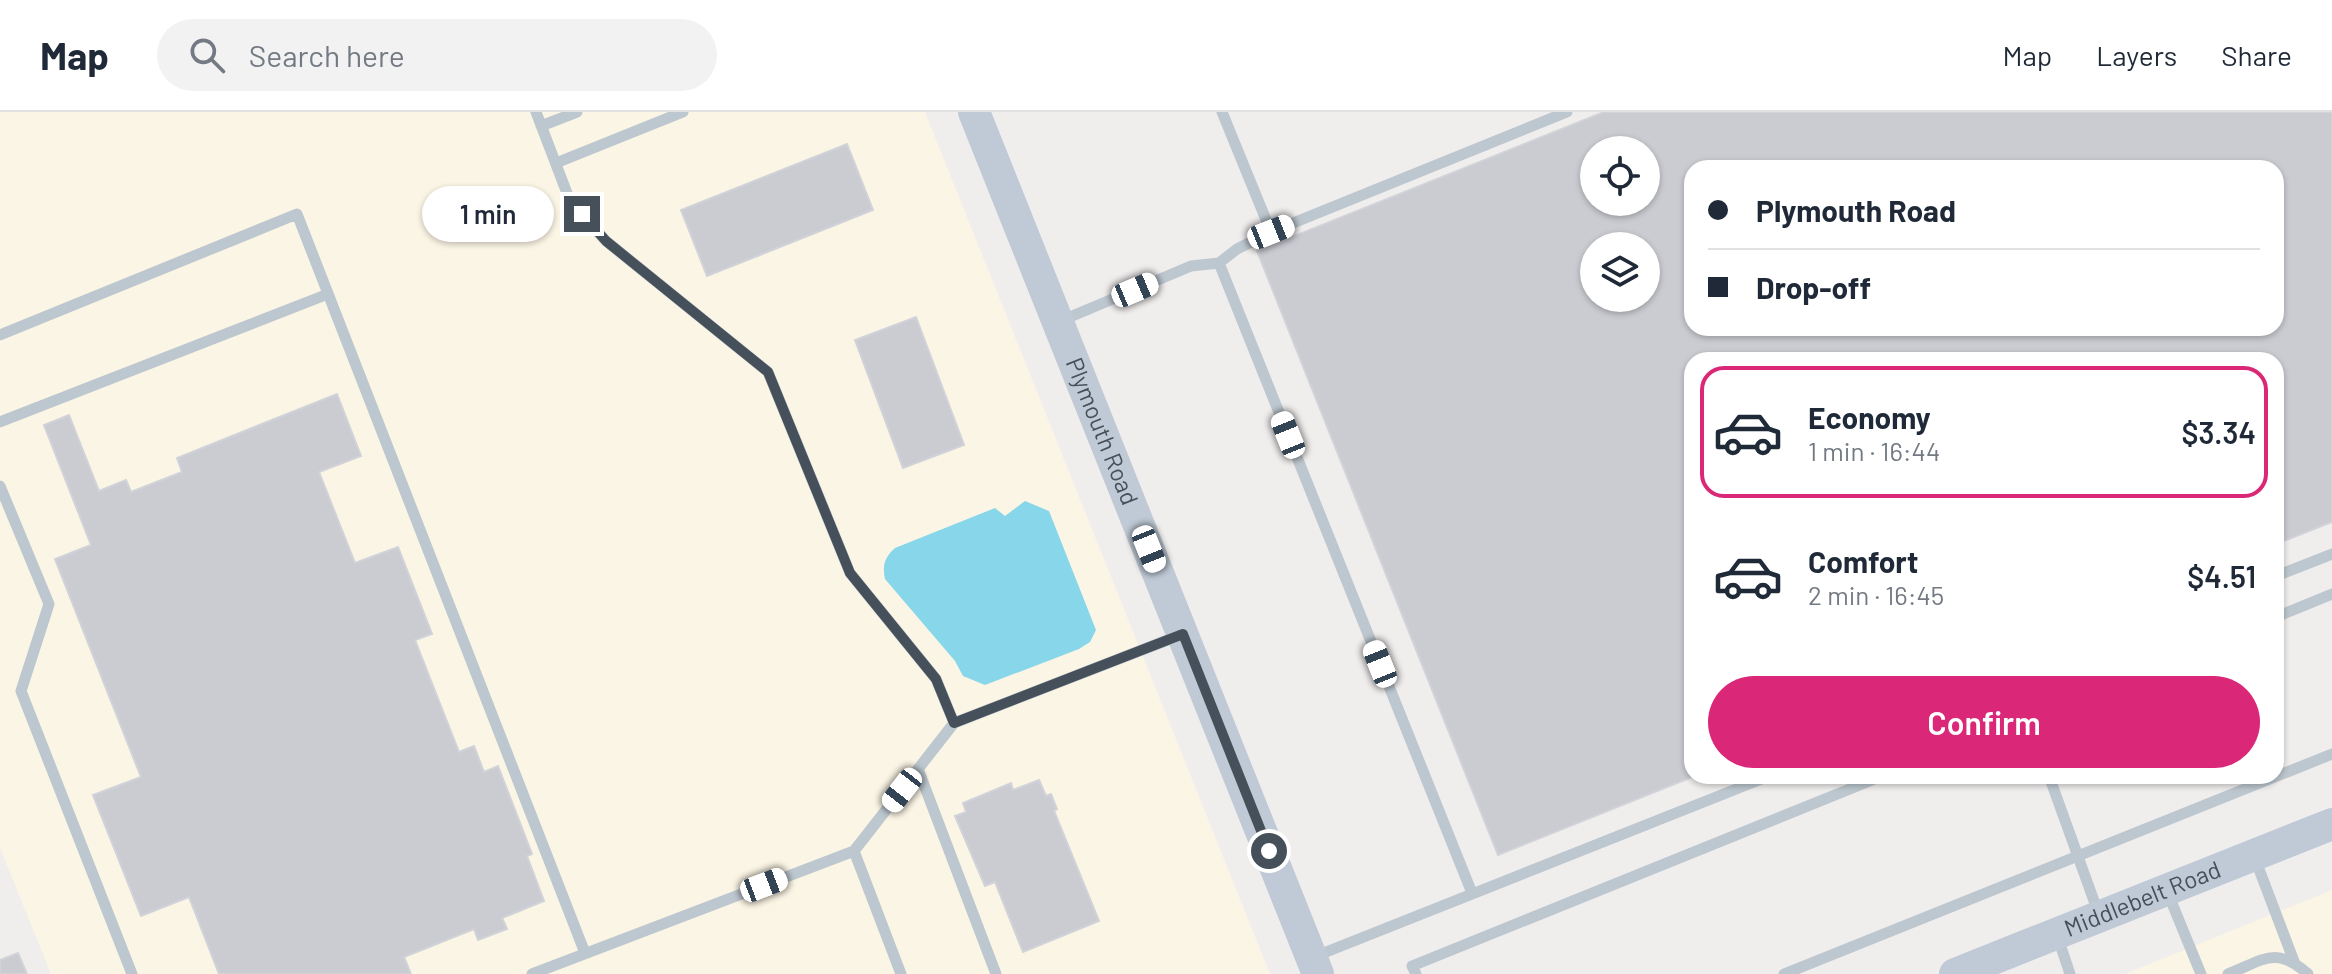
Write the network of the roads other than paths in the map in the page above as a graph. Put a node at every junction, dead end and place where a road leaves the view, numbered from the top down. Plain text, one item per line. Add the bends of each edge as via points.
1 (536, 112) edge
2 (577, 112) edge
3 (683, 112) edge
4 (1222, 112) edge
5 (1567, 112) edge
6 (977, 113) edge
7 (541, 126) junction
8 (556, 163) junction
9 (1271, 232) junction
10 (1219, 263) junction
11 (328, 294) junction
12 (1058, 322) junction
13 (0, 335) edge
14 (0, 422) edge
15 (0, 486) edge
16 (2332, 554) edge
17 (2284, 573) edge
18 (2332, 594) edge
19 (2284, 614) edge
20 (1183, 634) junction
21 (954, 723) junction
22 (2332, 754) edge
23 (918, 769) junction
24 (2284, 773) edge
25 (1749, 784) edge
26 (1862, 784) edge
27 (2052, 784) edge
28 (2257, 784) edge
29 (2331, 827) edge
30 (854, 851) junction
31 (2253, 855) junction
32 (2078, 856) junction
33 (2167, 890) junction
34 (1472, 893) junction
35 (2099, 917) junction
36 (2056, 934) junction
37 (585, 953) junction
38 (2295, 964) junction
39 (1315, 966) edge
40 (132, 974) edge
41 (532, 974) edge
42 (901, 974) edge
43 (996, 974) edge
44 (1416, 974) edge
45 (1784, 974) edge
46 (1955, 974) edge
47 (2070, 974) edge
48 (2201, 974) edge
49 (2228, 974) edge
50 (2308, 974) edge

1 - 7 lane
2 - 7 lane
3 - 8 lane
4 - 9 lane
5 - 9 lane
6 - 12 main road, Plymouth Road
7 - 8 lane
8 - 21 lane via 570,201 606,241 768,372 850,573 936,679
9 - 10 lane
10 - 12 lane via 1191,266
10 - 34 lane
11 - 13 lane via 297,214
11 - 14 lane
11 - 37 lane
12 - 20 main road, Plymouth Road
15 - 40 lane via 49,604 21,691
16 - 17 lane
18 - 19 lane
20 - 21 lane
20 - 39 main road, Plymouth Road
21 - 23 lane
22 - 24 lane
23 - 30 lane
23 - 43 lane
25 - 34 lane
26 - 44 lane via 1412,966
27 - 32 lane
28 - 32 lane
29 - 31 main road, Middlebelt Road
30 - 37 lane
30 - 42 lane
31 - 33 main road, Middlebelt Road
31 - 38 lane
32 - 35 lane
32 - 45 lane
33 - 35 main road, Middlebelt Road
33 - 48 lane
34 - 39 lane
35 - 36 main road, Middlebelt Road
36 - 46 main road, Middlebelt Road
36 - 47 lane
37 - 41 lane
38 - 49 lane via 2276,955
38 - 50 lane

